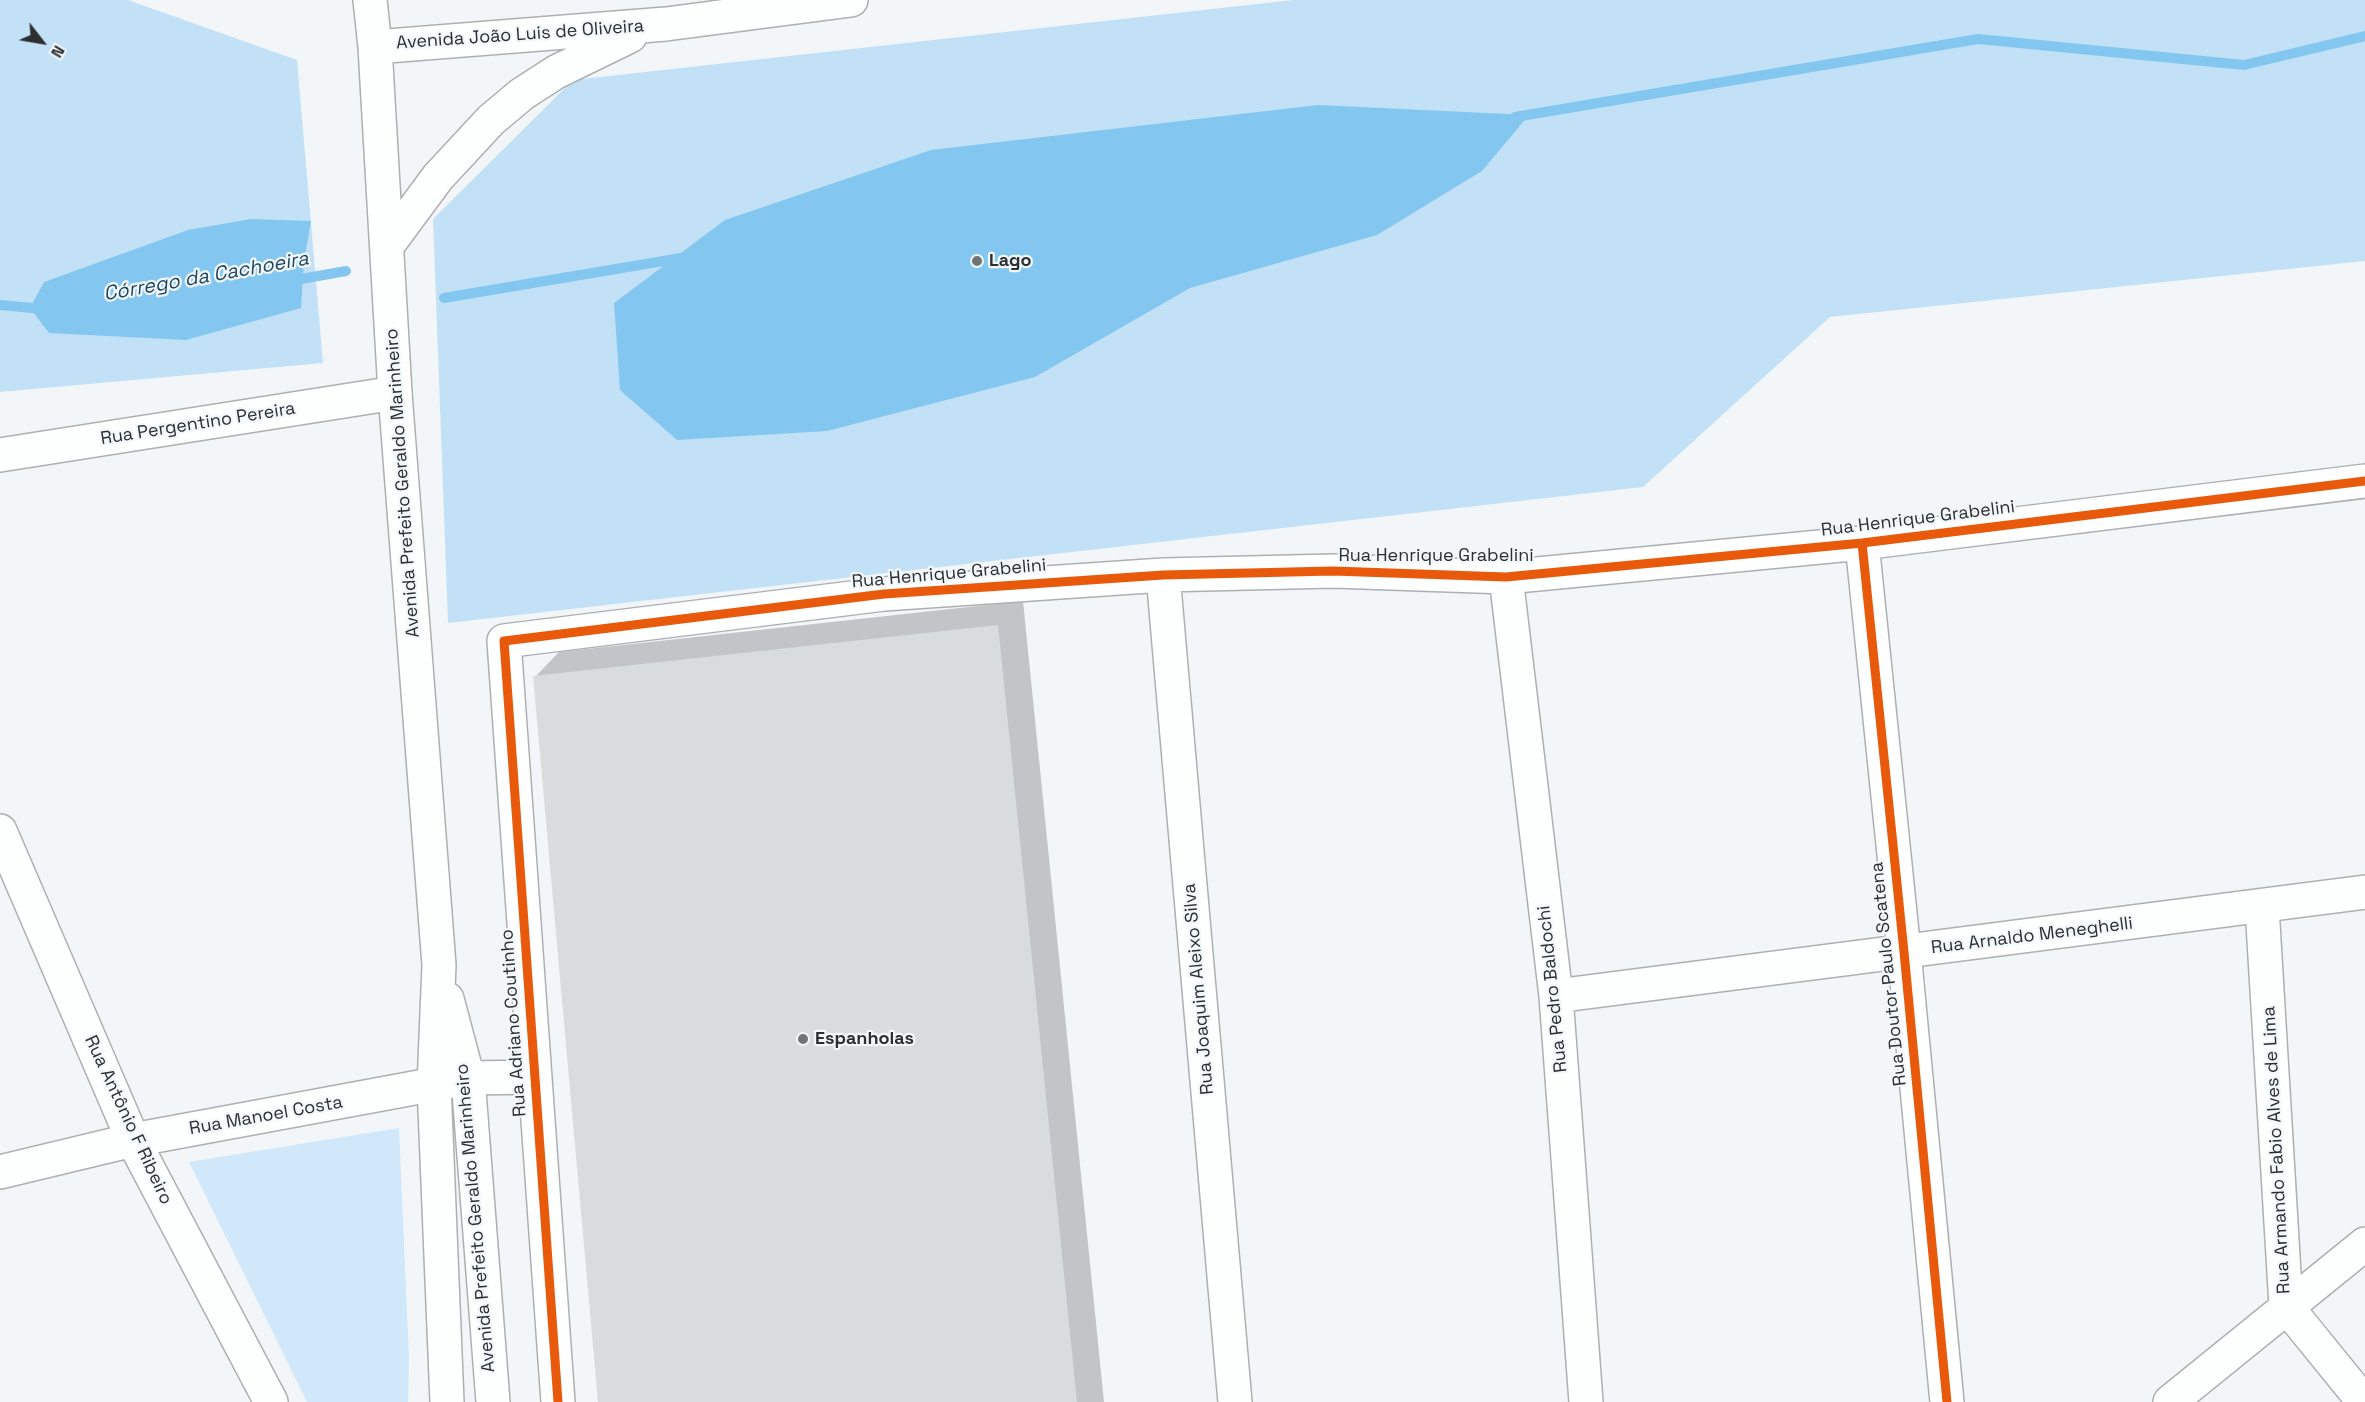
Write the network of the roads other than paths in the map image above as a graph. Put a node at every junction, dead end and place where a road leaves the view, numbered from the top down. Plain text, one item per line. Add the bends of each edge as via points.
1 (370, 0) edge
2 (851, 0) edge
3 (666, 24) junction
4 (375, 47) junction
5 (387, 246) junction
6 (395, 393) junction
7 (0, 455) edge
8 (2365, 481) edge
9 (1862, 543) junction
10 (1163, 575) junction
11 (1506, 577) junction
12 (504, 641) joint
13 (0, 831) edge
14 (2365, 892) edge
15 (2262, 907) junction
16 (1904, 952) junction
17 (438, 965) junction
18 (1556, 996) junction
19 (535, 1077) junction
20 (468, 1078) junction
21 (434, 1085) junction
22 (133, 1140) junction
23 (0, 1172) edge
24 (2365, 1244) edge
25 (2286, 1306) junction
26 (446, 1354) junction
27 (271, 1402) edge
28 (437, 1402) edge
29 (447, 1402) edge
30 (493, 1402) edge
31 (558, 1402) edge
32 (1235, 1402) edge
33 (1586, 1402) edge
34 (1947, 1402) edge
35 (2170, 1402) edge
36 (2364, 1402) edge

1 - 4 street, Avenida Prefeito Geraldo Marinheiro
2 - 3 street, Avenida João Luis de Oliveira
3 - 4 street, Avenida João Luis de Oliveira
3 - 5 street, Avenida João Luis de Oliveira via 591,52 522,94 491,120 438,177
4 - 5 street, Avenida Prefeito Geraldo Marinheiro
5 - 6 street, Avenida Prefeito Geraldo Marinheiro
6 - 7 street, Rua Pergentino Pereira
6 - 17 street, Avenida Prefeito Geraldo Marinheiro
8 - 9 street, Rua Henrique Grabelini
9 - 11 street, Rua Henrique Grabelini
9 - 16 street, Rua Doutor Paulo Scatena
10 - 11 street, Rua Henrique Grabelini via 1332,572
10 - 12 street, Rua Henrique Grabelini via 884,594
10 - 32 street, Rua Joaquim Aleixo Silva
11 - 18 street, Rua Pedro Baldochi
12 - 19 street, Rua Adriano Coutinho
13 - 22 street, Rua Antônio F Ribeiro
14 - 15 street, Rua Arnaldo Meneghelli
15 - 16 street, Rua Arnaldo Meneghelli
15 - 25 street, Rua Armando Fabio Alves de Lima
16 - 18 street, Rua Arnaldo Meneghelli
16 - 34 street, Rua Doutor Paulo Scatena
17 - 20 street, Avenida Prefeito Geraldo Marinheiro
17 - 21 street, Avenida Prefeito Geraldo Marinheiro
18 - 33 street, Rua Pedro Baldochi
19 - 20 street, Rua Manoel Costa
19 - 31 street, Rua Adriano Coutinho
20 - 21 street, Rua Manoel Costa
20 - 30 street, Avenida Prefeito Geraldo Marinheiro
21 - 22 street, Rua Manoel Costa
21 - 26 street, Avenida Prefeito Geraldo Marinheiro
22 - 23 street, Rua Manoel Costa
22 - 27 street, Rua Antônio F Ribeiro
24 - 25 street
25 - 35 street
25 - 36 street, Rua Armando Fabio Alves de Lima
26 - 28 street
26 - 29 street, Avenida Prefeito Geraldo Marinheiro

